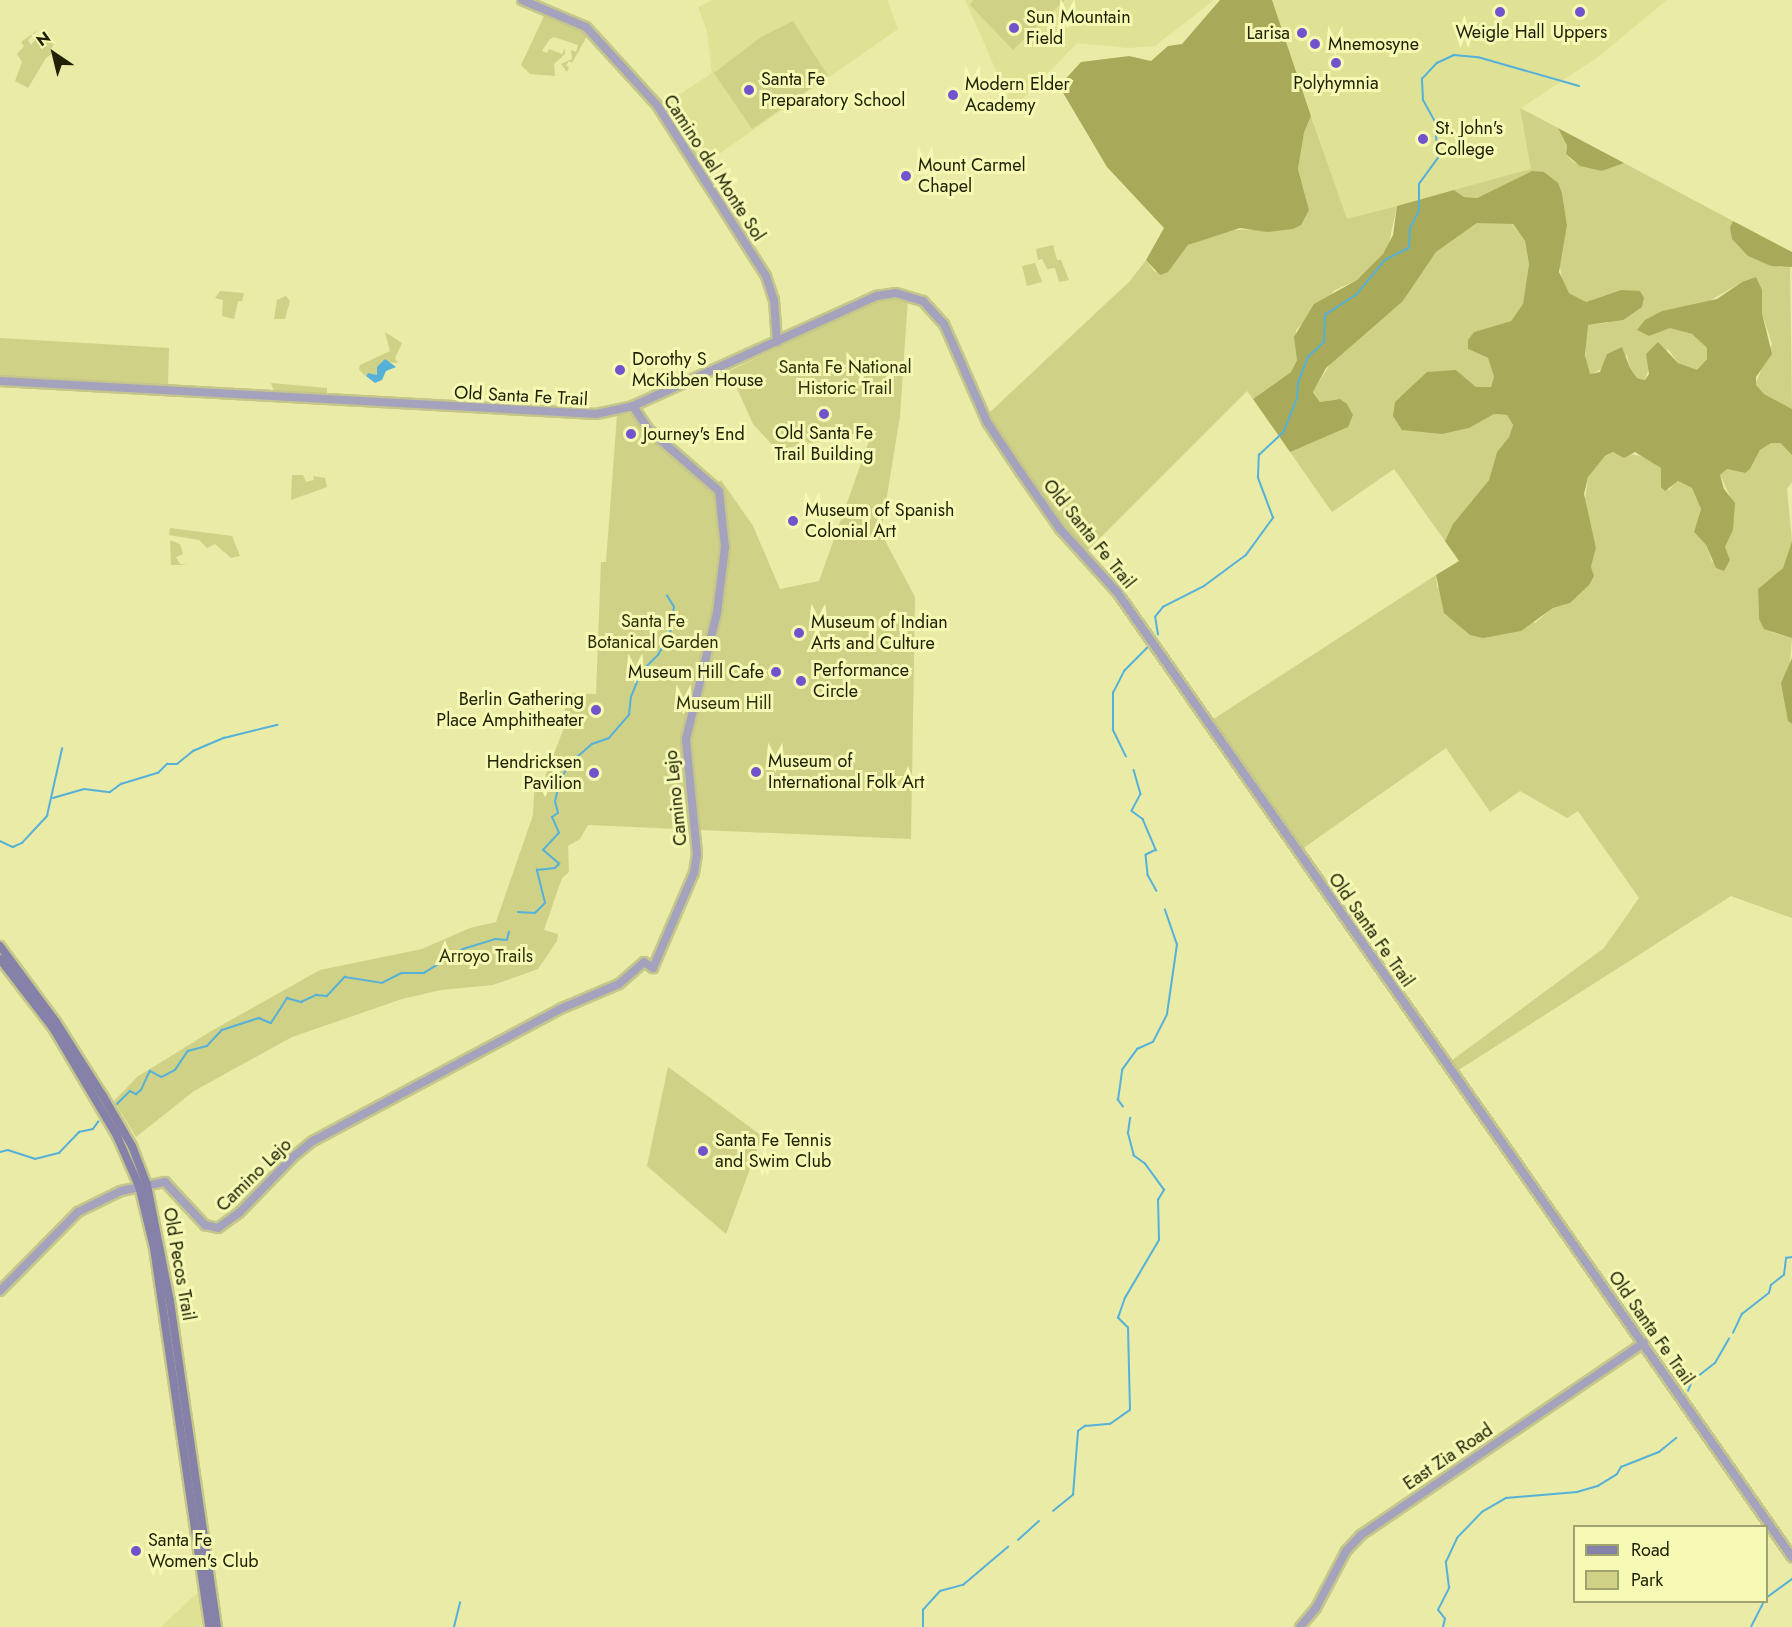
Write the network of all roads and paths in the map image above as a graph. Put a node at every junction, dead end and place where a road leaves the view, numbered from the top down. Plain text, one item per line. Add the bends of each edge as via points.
1 (522, 0) edge
2 (777, 342) junction
3 (0, 381) edge
4 (633, 406) junction
5 (0, 946) edge
6 (0, 959) edge
7 (143, 1185) junction
8 (0, 1291) edge
9 (1644, 1343) junction
10 (1792, 1557) edge
11 (209, 1627) edge
12 (217, 1627) edge
13 (1300, 1627) edge

1 - 2 street, Camino del Monte Sol via 586,27 657,105 766,276 774,300
2 - 4 street, Old Santa Fe Trail
2 - 9 street, Old Santa Fe Trail via 876,296 896,293 923,301 944,324 987,422 1032,489 1060,529 1117,592
3 - 4 street, Old Santa Fe Trail via 578,415
4 - 7 street, Camino Lejo via 649,430 719,491 725,547 717,613 687,728 686,771 697,854 694,873 653,968 644,962 619,984 560,1009 313,1141 239,1213 218,1228 205,1226 165,1182
5 - 7 main road, Old Pecos Trail via 56,1022 103,1096 132,1146
6 - 7 main road, Old Pecos Trail via 52,1028
7 - 8 street via 100,1199 78,1212
7 - 11 main road, Old Pecos Trail
7 - 12 main road, Old Pecos Trail via 166,1279
9 - 10 street, Old Santa Fe Trail
9 - 13 street, East Zia Road via 1361,1535 1346,1551 1316,1608

